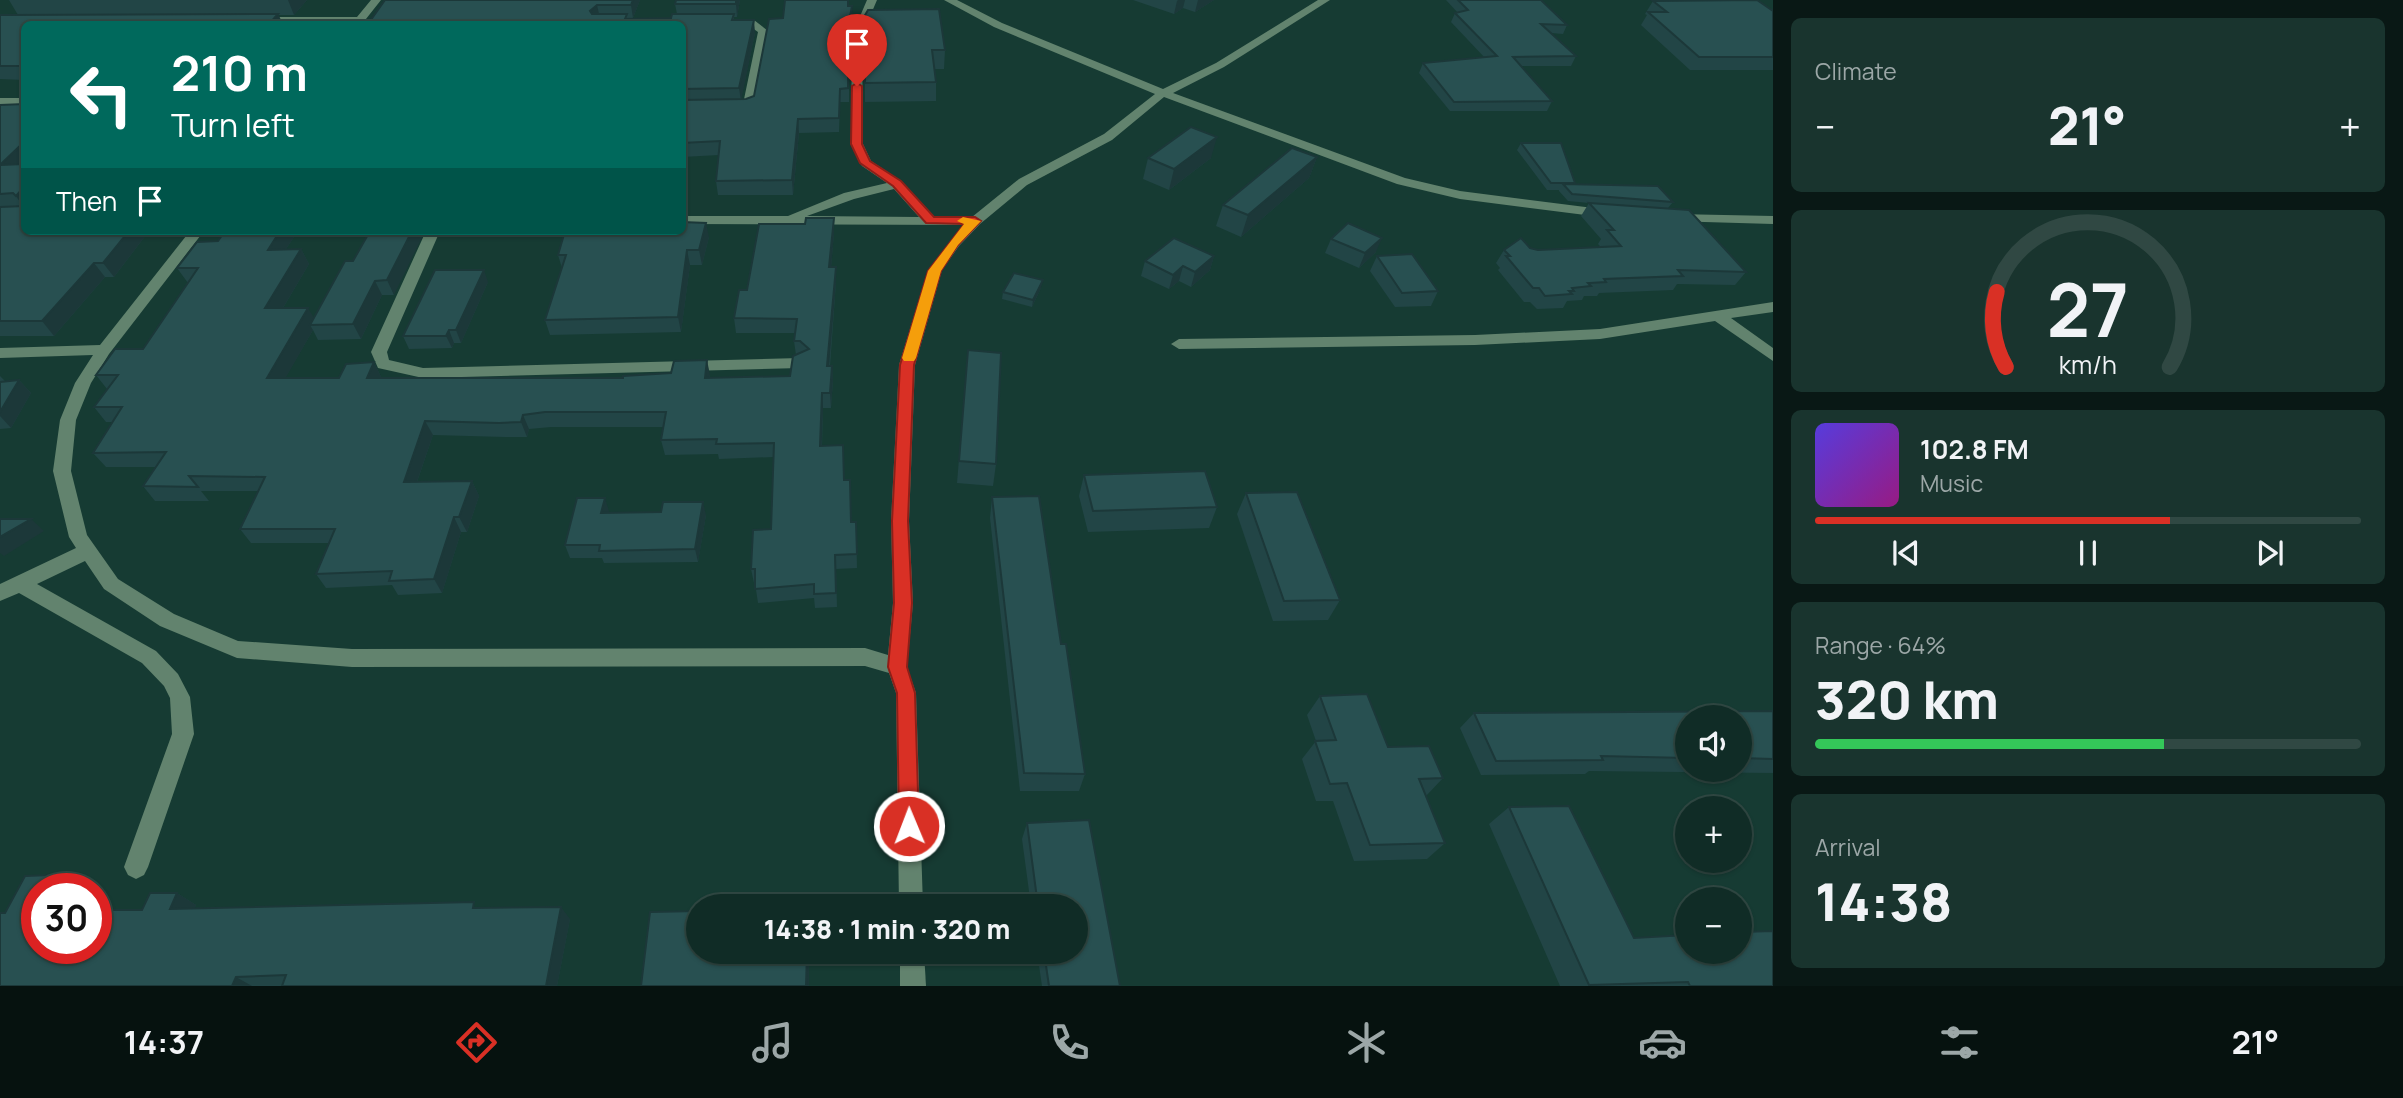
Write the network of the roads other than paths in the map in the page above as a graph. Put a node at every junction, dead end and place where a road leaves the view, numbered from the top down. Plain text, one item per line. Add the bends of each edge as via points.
1 (376, 0) edge
2 (872, 0) edge
3 (949, 0) edge
4 (1325, 0) edge
5 (253, 20) edge
6 (306, 21) edge
7 (360, 21) edge
8 (723, 22) edge
9 (1163, 93) junction
10 (21, 101) edge
11 (0, 102) edge
12 (722, 108) edge
13 (897, 184) junction
14 (1625, 215) edge
15 (1663, 217) edge
16 (686, 220) edge
17 (784, 220) junction
18 (1773, 220) edge
19 (930, 221) junction
20 (975, 221) junction
21 (194, 235) edge
22 (431, 235) edge
23 (1773, 307) edge
24 (1717, 316) junction
25 (1179, 344) dead end
26 (104, 351) junction
27 (0, 353) edge
28 (1773, 356) edge
29 (800, 363) edge
30 (88, 551) junction
31 (20, 584) junction
32 (0, 593) edge
33 (897, 667) junction
34 (136, 867) dead end
35 (911, 894) edge
36 (912, 964) edge
37 (913, 986) edge

1 - 7 street
2 - 13 street via 857,34 857,144 866,163
3 - 9 street
4 - 9 street via 1220,65
5 - 6 street
8 - 12 street via 750,22 763,31 748,107
9 - 14 street via 1427,188
9 - 20 street via 1108,137 1023,182
10 - 11 street
13 - 17 street
13 - 19 street
15 - 18 street
16 - 17 street
17 - 19 street
19 - 20 street
20 - 33 street via 935,271 907,365 900,521 903,603
21 - 26 street
22 - 29 street via 379,352 383,364 422,373
23 - 24 street
24 - 25 street via 1600,334
24 - 28 street
26 - 27 street
26 - 30 street via 83,383 68,420 62,471 78,537
30 - 31 street
30 - 33 street via 111,584 167,620 237,649 352,658 866,657
31 - 32 street
31 - 34 street via 149,657 180,697 183,734
33 - 35 street via 906,693
36 - 37 street

